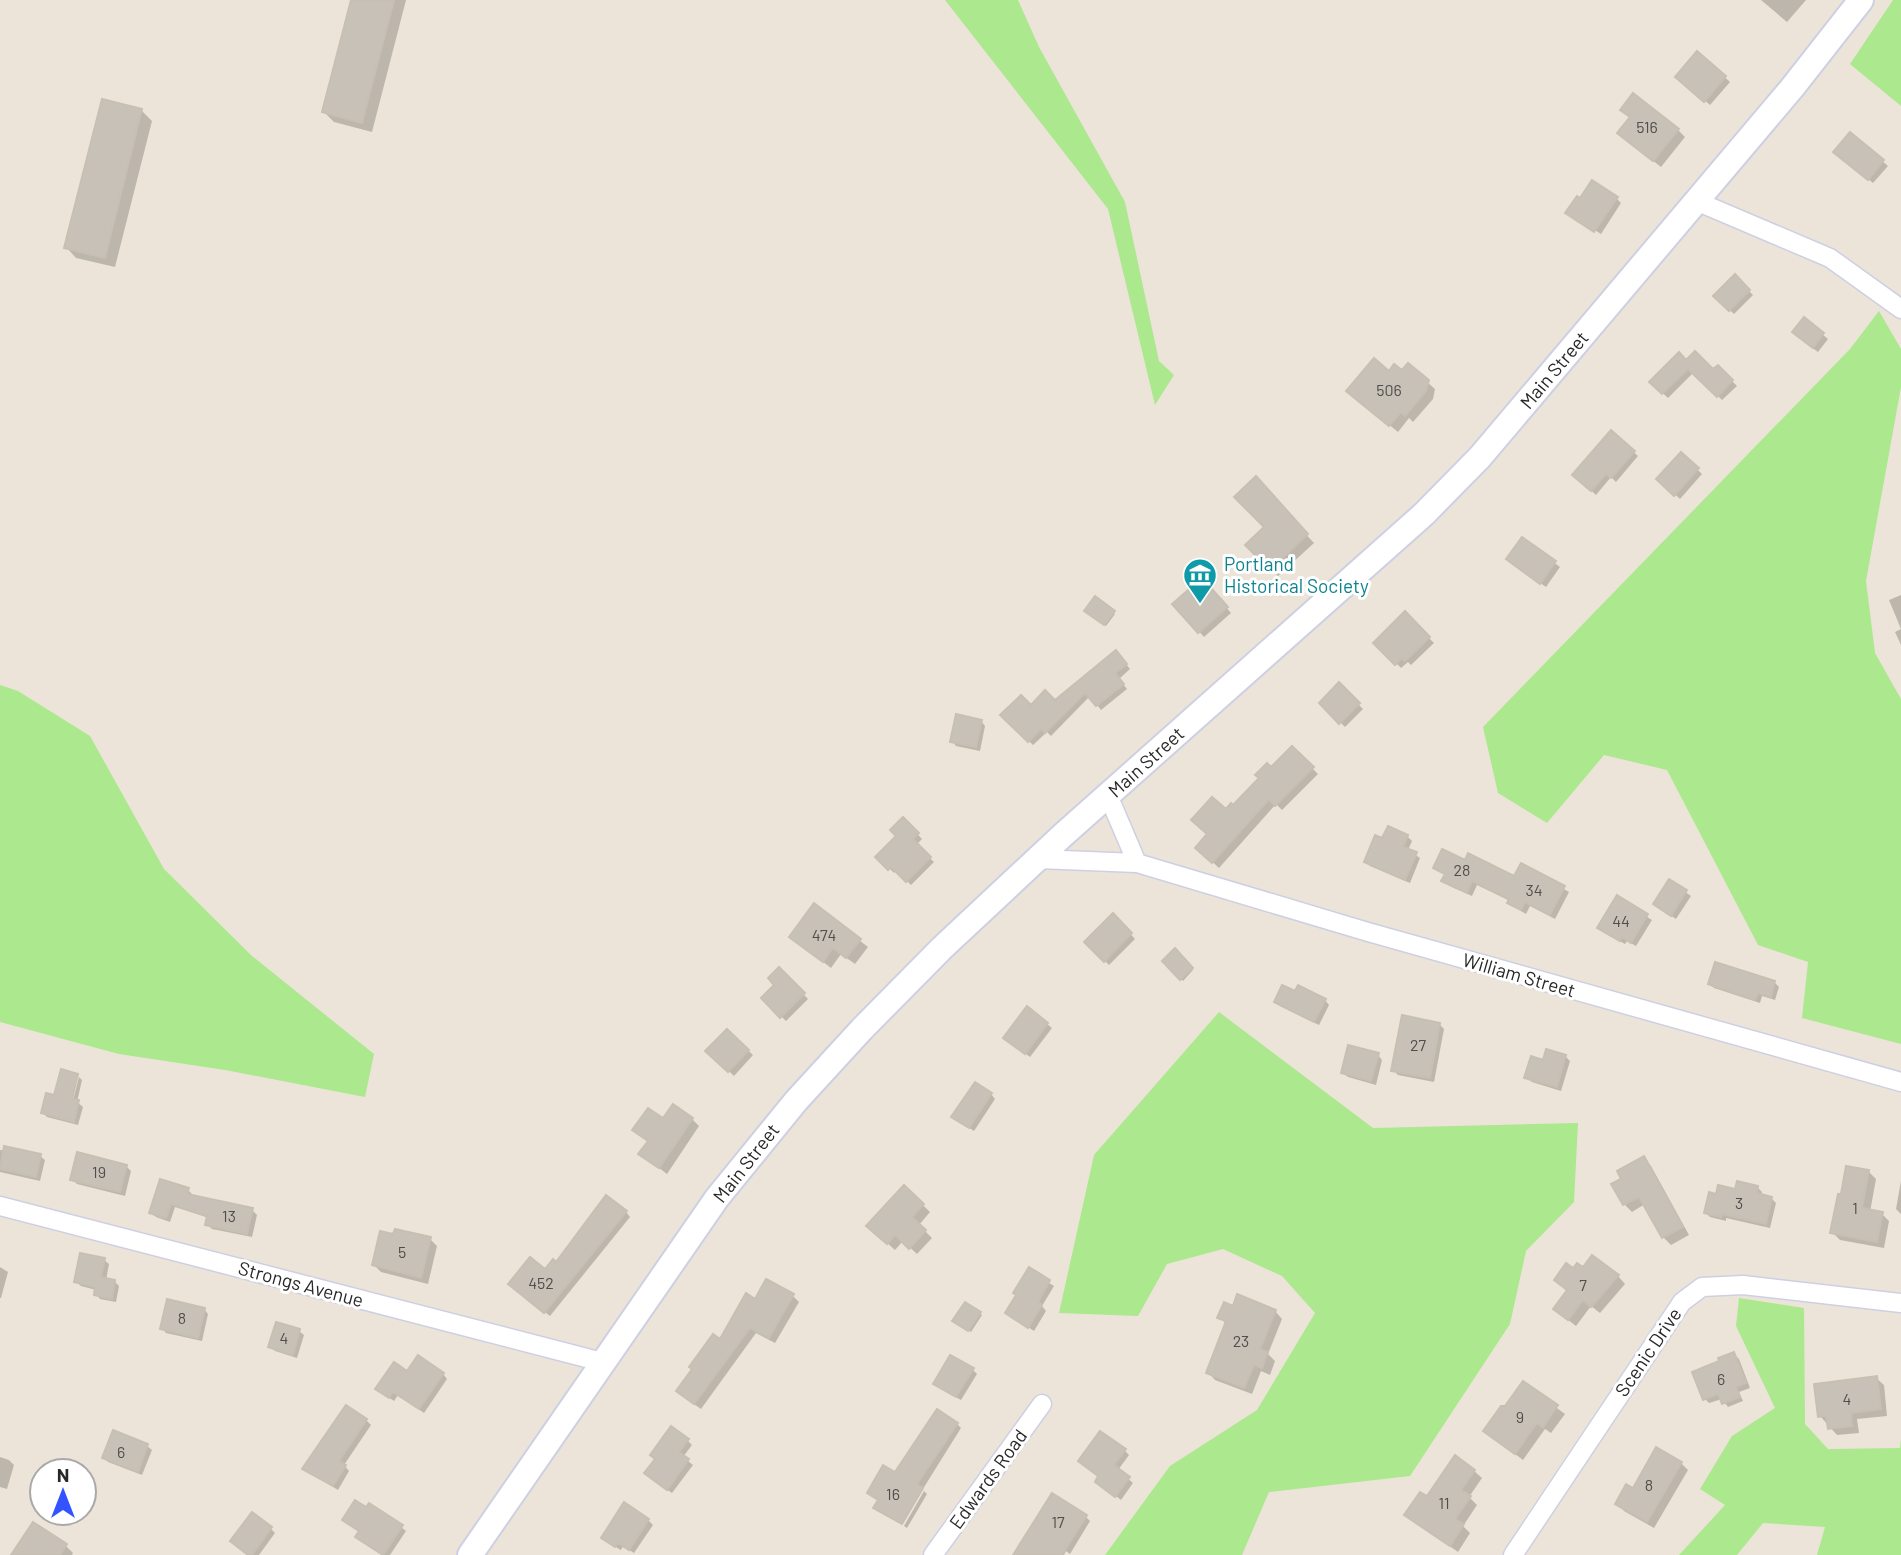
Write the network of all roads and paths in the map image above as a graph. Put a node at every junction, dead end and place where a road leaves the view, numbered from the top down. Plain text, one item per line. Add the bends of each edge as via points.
1 (1861, 0) edge
2 (1696, 201) junction
3 (1901, 309) edge
4 (1108, 795) junction
5 (1038, 859) junction
6 (1137, 863) junction
7 (1901, 1082) edge
8 (0, 1206) edge
9 (1901, 1303) edge
10 (602, 1362) junction
11 (1042, 1404) dead end
12 (470, 1555) edge
13 (933, 1555) edge
14 (1513, 1555) edge

1 - 2 main road, Main Street
2 - 3 street via 1830,258
2 - 4 main road, Main Street via 1480,457 1433,505
4 - 5 main road, Main Street
4 - 6 street
5 - 6 street, William Street
5 - 10 main road, Main Street via 862,1028 796,1101 717,1198
6 - 7 street, William Street
8 - 10 street, Strongs Avenue
9 - 14 street, Scenic Drive via 1743,1285 1702,1286 1682,1302
10 - 12 main road, Main Street
11 - 13 street, Edwards Road

